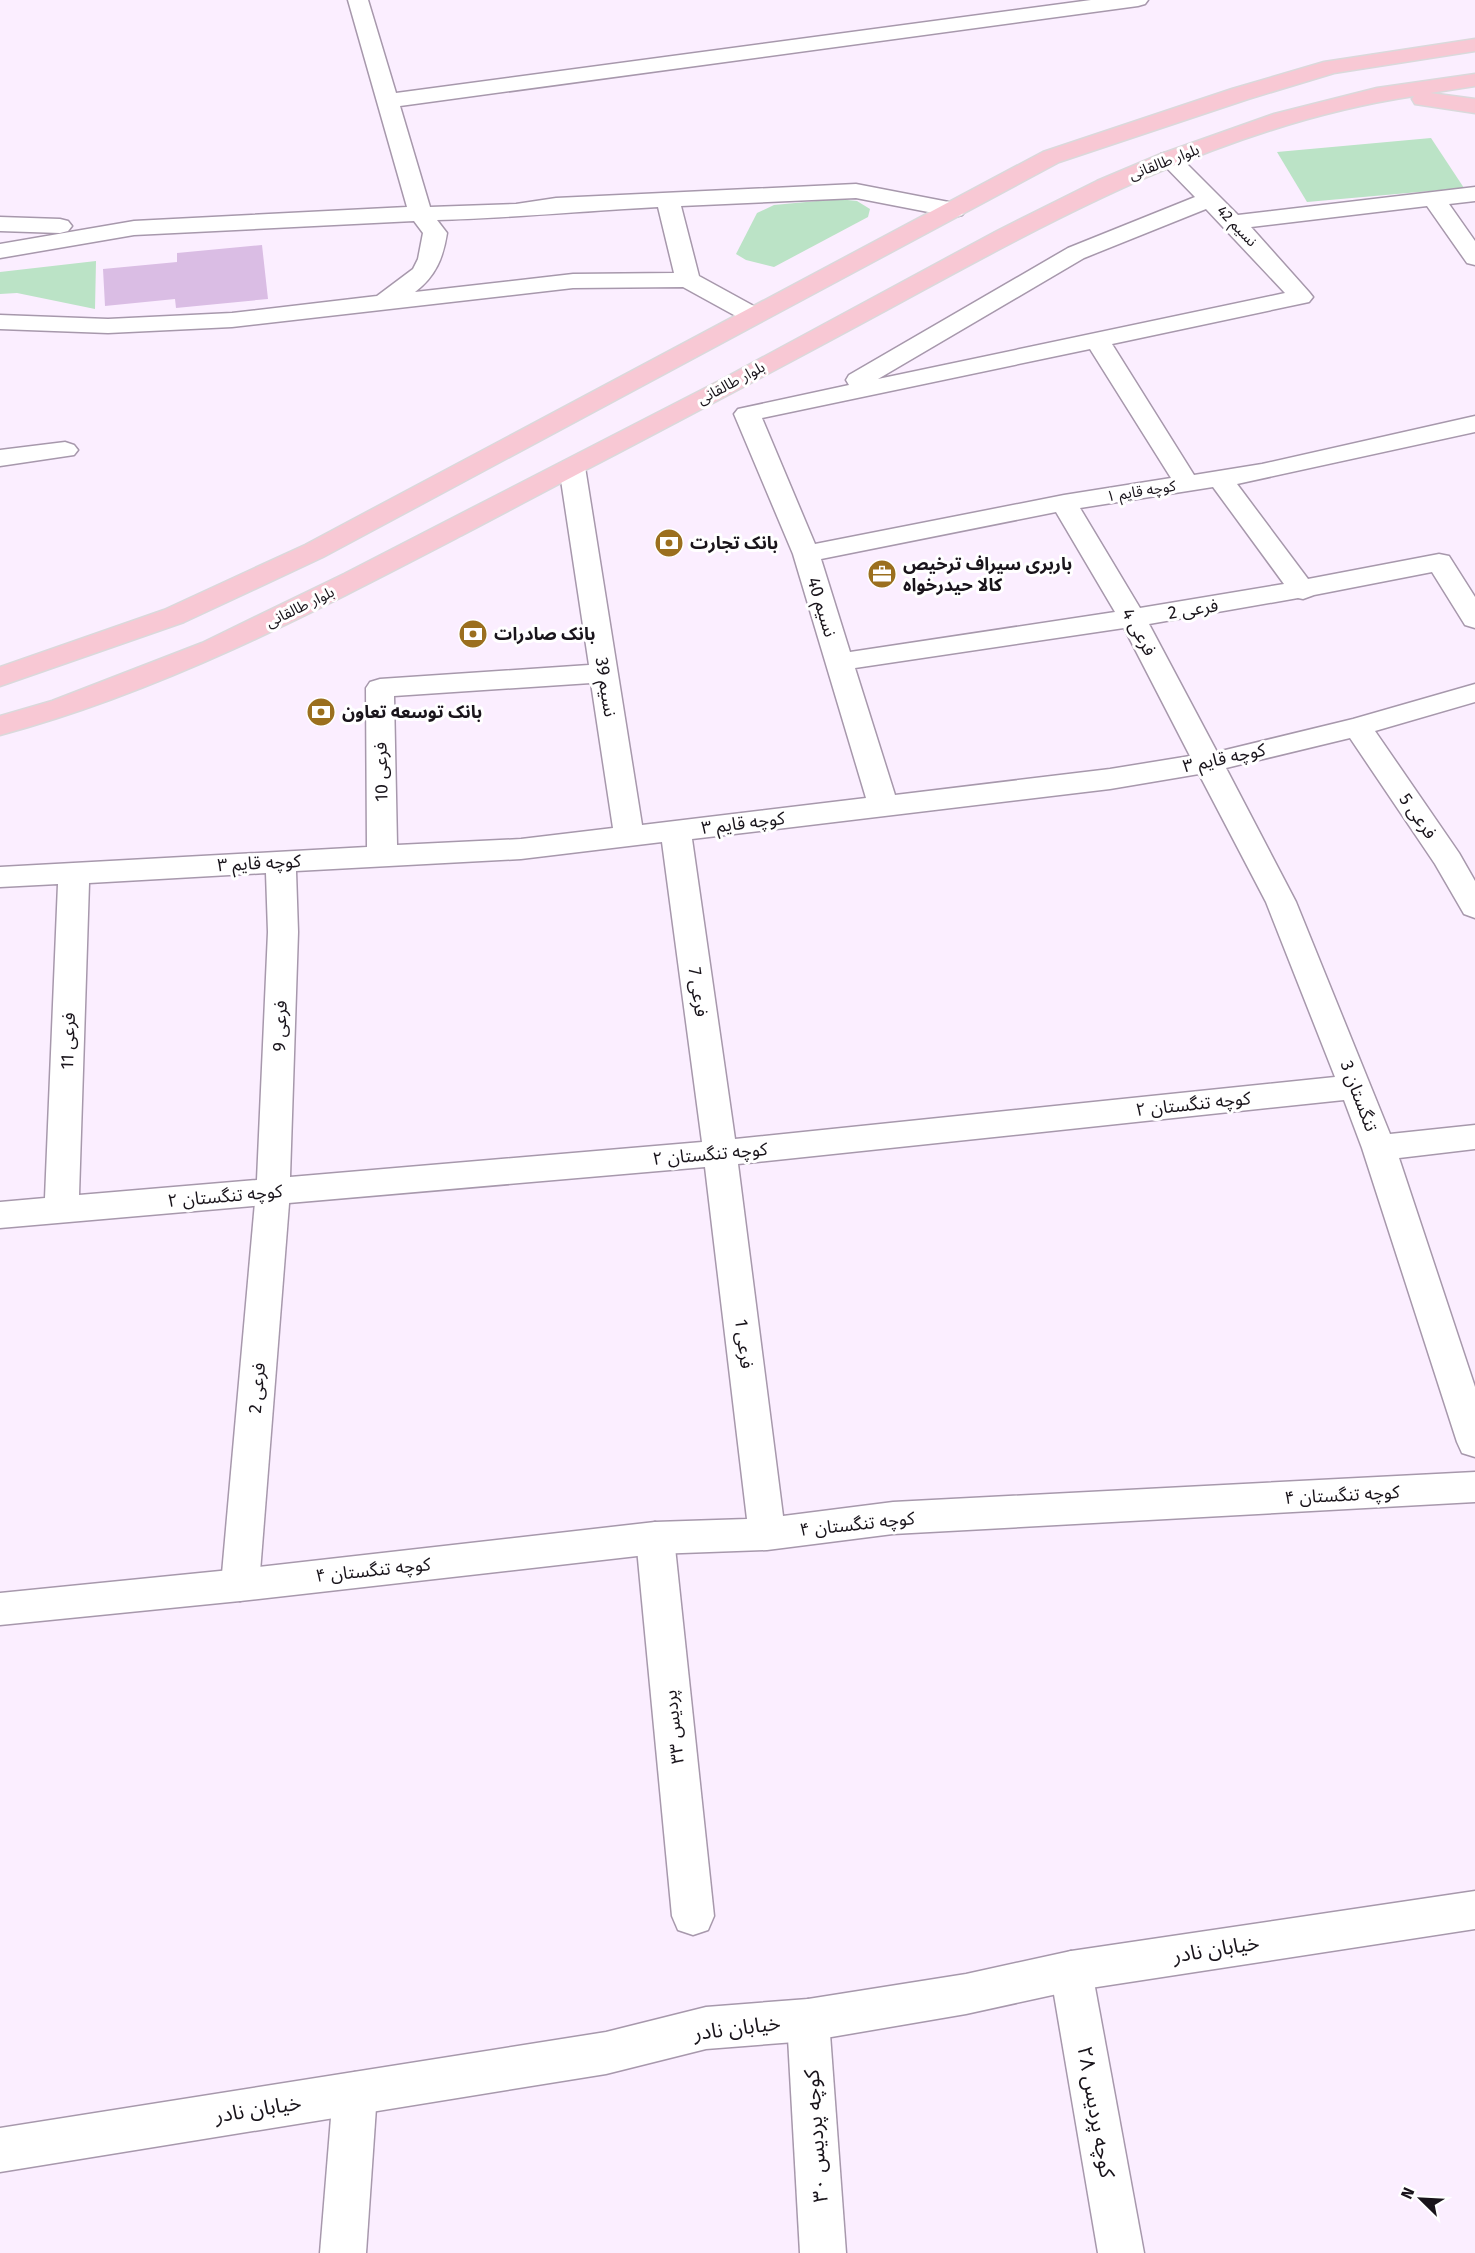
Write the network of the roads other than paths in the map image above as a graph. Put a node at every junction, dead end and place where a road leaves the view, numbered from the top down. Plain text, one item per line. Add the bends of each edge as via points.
1 (358, 0) edge
2 (1138, 0) edge
3 (1475, 45) edge
4 (1475, 80) edge
5 (1377, 95) junction
6 (386, 101) junction
7 (1475, 106) edge
8 (1169, 159) junction
9 (1475, 194) edge
10 (1433, 198) junction
11 (1210, 199) junction
12 (668, 200) junction
13 (420, 213) junction
14 (1234, 222) junction
15 (979, 223) junction
16 (0, 224) edge
17 (134, 228) junction
18 (0, 251) edge
19 (1475, 258) edge
20 (688, 280) junction
21 (384, 302) junction
22 (0, 322) edge
23 (778, 330) junction
24 (1096, 339) junction
25 (834, 395) junction
26 (1475, 424) edge
27 (65, 450) dead end
28 (0, 458) edge
29 (572, 467) junction
30 (1220, 479) junction
31 (1187, 484) junction
32 (1064, 503) junction
33 (806, 554) junction
34 (1303, 591) junction
35 (1133, 619) junction
36 (1475, 619) edge
37 (839, 663) junction
38 (604, 673) junction
39 (0, 677) edge
40 (1475, 693) edge
41 (0, 726) edge
42 (1357, 727) junction
43 (1209, 763) junction
44 (883, 805) junction
45 (676, 832) junction
46 (629, 836) junction
47 (382, 856) junction
48 (281, 861) junction
49 (74, 873) junction
50 (0, 877) edge
51 (1475, 907) edge
52 (1356, 1087) junction
53 (1475, 1137) edge
54 (1379, 1148) junction
55 (720, 1153) junction
56 (273, 1191) junction
57 (62, 1209) junction
58 (0, 1215) edge
59 (1475, 1442) edge
60 (1475, 1487) edge
61 (767, 1534) junction
62 (656, 1538) junction
63 (240, 1585) junction
64 (0, 1609) edge
65 (1475, 1910) edge
66 (693, 1916) dead end
67 (1071, 1971) junction
68 (808, 2020) junction
69 (355, 2093) junction
70 (0, 2150) edge
71 (343, 2253) edge
72 (823, 2253) edge
73 (1121, 2253) edge

1 - 6 street
2 - 6 street
3 - 15 main road, بلوار طالقانی via 1332,67 1051,157
4 - 5 main road, بلوار طالقانی
5 - 7 main road
5 - 8 main road, بلوار طالقانی via 1282,119
6 - 13 street
8 - 11 street, نسیم 42
8 - 15 main road, بلوار طالقانی via 1105,186
9 - 10 street
10 - 14 street
10 - 19 street
11 - 14 street, نسیم 42
11 - 25 street via 1076,253
12 - 13 street via 516,211
12 - 15 street via 856,191
12 - 20 street
13 - 17 street
13 - 21 street via 435,233 432,258 422,276
14 - 24 street, نسیم 42 via 1301,297
15 - 23 main road, بلوار طالقانی
15 - 23 main road, بلوار طالقانی
16 - 17 street
17 - 18 street
20 - 21 street via 545,283
20 - 23 street
21 - 22 street via 232,320 108,326
23 - 29 main road, بلوار طالقانی
23 - 39 main road, بلوار طالقانی via 174,616
24 - 25 street
24 - 31 street
25 - 33 street, نسیم 40 via 747,414
26 - 30 street, کوچه قایم ۱
27 - 28 street
29 - 38 street, نسیم 39
29 - 41 main road, بلوار طالقانی via 212,649 62,707
30 - 31 street, کوچه قایم ۱
30 - 34 street
31 - 32 street, کوچه قایم ۱
32 - 33 street, کوچه قایم ۱
32 - 35 street, فرعی 4
33 - 37 street, نسیم 40
34 - 35 street, فرعی 2
34 - 36 street, فرعی 2 via 1439,562
35 - 37 street, فرعی 2
35 - 43 street, فرعی 4
37 - 44 street, نسیم 40
38 - 46 street, نسیم 39
38 - 47 street, فرعی 10 via 381,688
40 - 42 street, کوچه قایم ۳
42 - 43 street, کوچه قایم ۳
42 - 51 street, فرعی 5 via 1448,860
43 - 44 street, کوچه قایم ۳ via 1110,779
43 - 52 street, تنگستان 3 via 1281,902
44 - 45 street, کوچه قایم ۳
45 - 46 street, کوچه قایم ۳
45 - 55 street, فرعی 7
46 - 47 street, کوچه قایم ۳ via 521,849
47 - 48 street, کوچه قایم ۳
48 - 49 street, کوچه قایم ۳
48 - 56 street, فرعی 9 via 283,932
49 - 50 street, کوچه قایم ۳
49 - 57 street, فرعی 11
52 - 54 street, تنگستان 3
52 - 55 street, کوچه تنگستان ۲
53 - 54 street
54 - 59 street, تنگستان 3
55 - 56 street, کوچه تنگستان ۲
55 - 61 street, فرعی 1
56 - 57 street, کوچه تنگستان ۲
56 - 63 street, فرعی 2
57 - 58 street, کوچه تنگستان ۲
60 - 61 street, کوچه تنگستان ۴ via 893,1518
61 - 62 street, کوچه تنگستان ۴
62 - 63 street, کوچه تنگستان ۴
62 - 66 street, پردیس ۳۳
63 - 64 street, کوچه تنگستان ۴
65 - 67 street, خیابان نادر
67 - 68 street, خیابان نادر via 966,1994
67 - 73 street, کوچه پردیس ۲۸
68 - 69 street, خیابان نادر via 706,2028 606,2052
68 - 72 street, کوچه پردیس ۳۰
69 - 70 street, خیابان نادر
69 - 71 street

